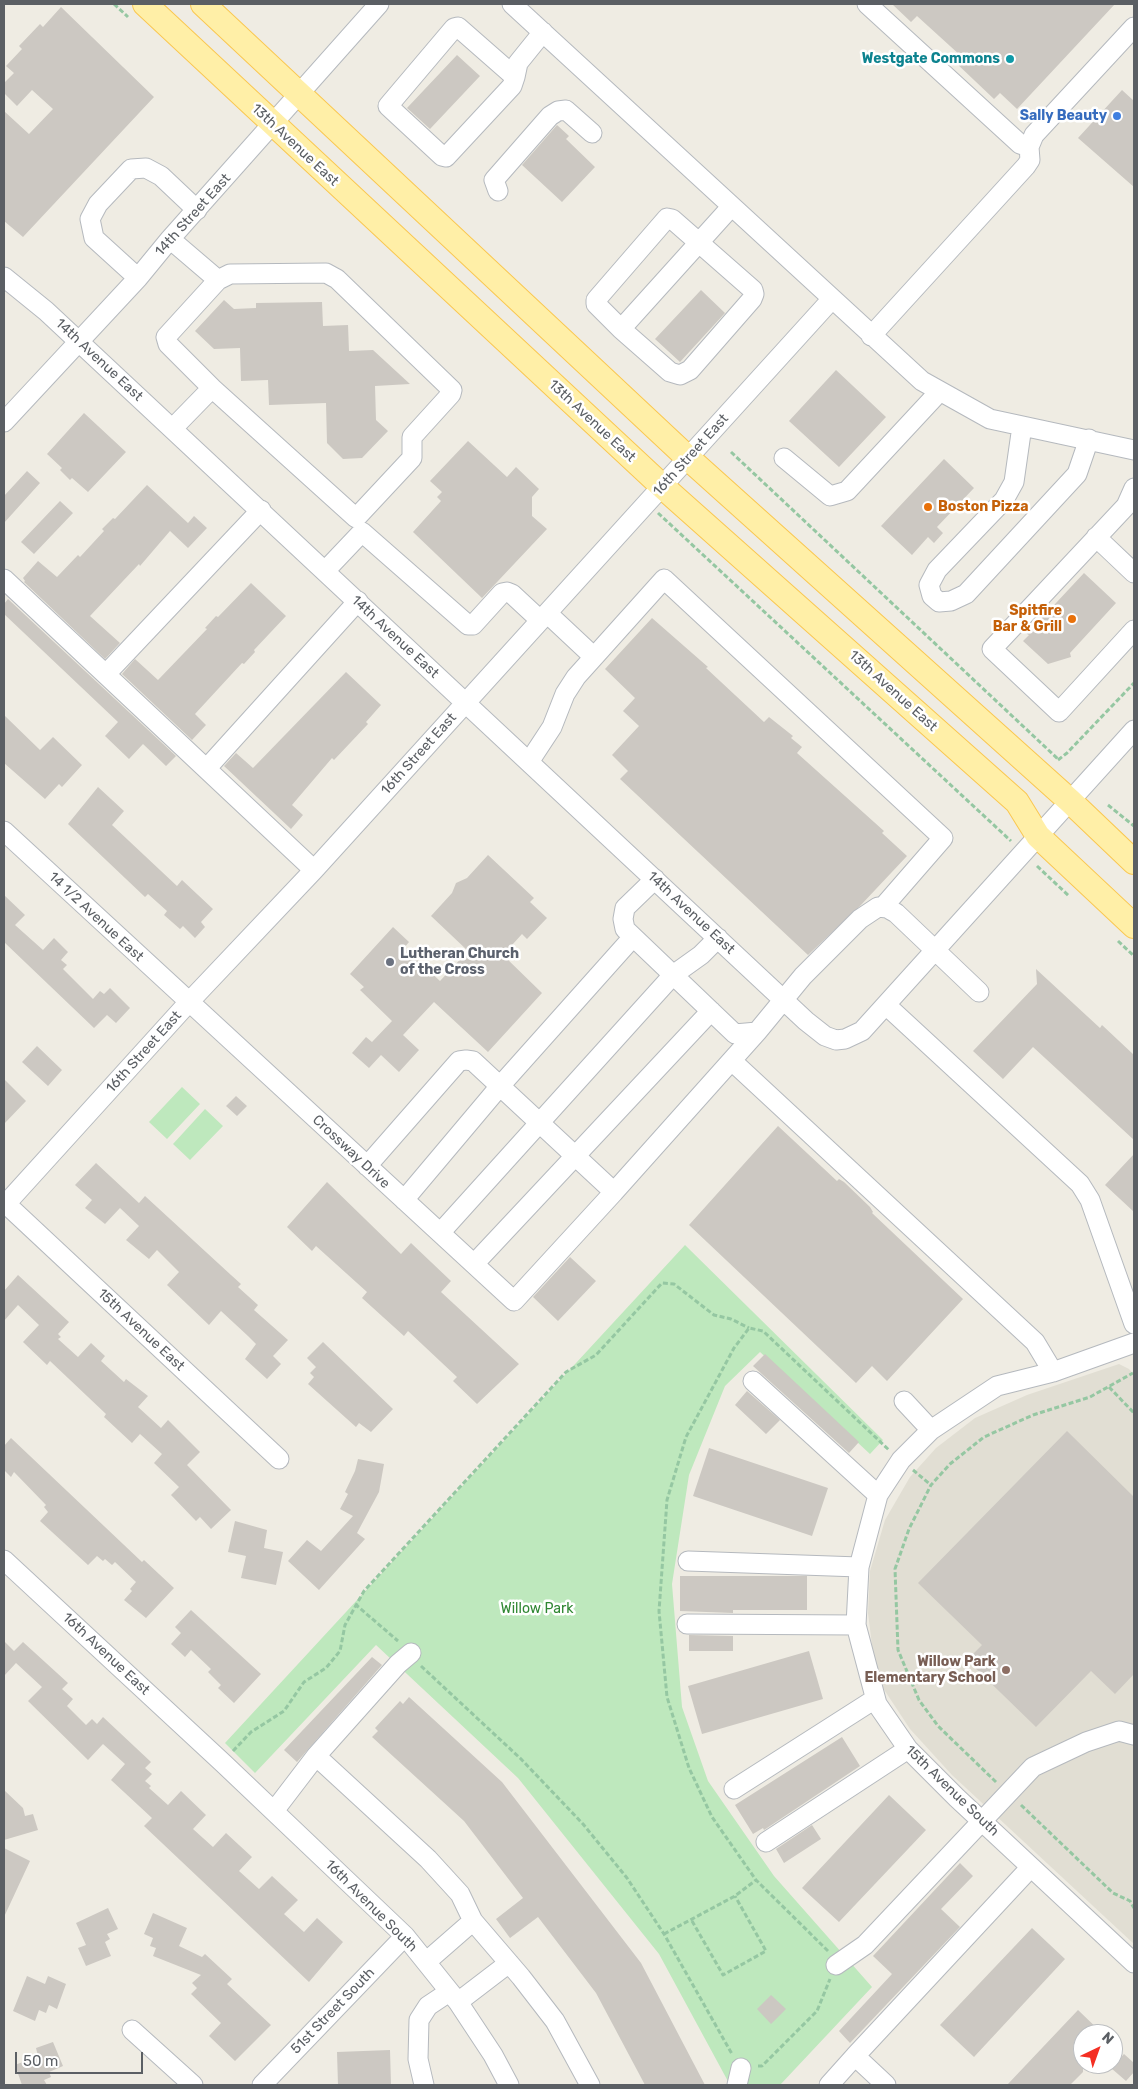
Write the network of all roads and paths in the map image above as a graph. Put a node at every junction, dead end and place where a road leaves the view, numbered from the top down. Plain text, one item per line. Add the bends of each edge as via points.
1 (145, 4) edge
2 (203, 4) edge
3 (379, 4) edge
4 (512, 4) edge
5 (867, 4) edge
6 (1134, 27) edge
7 (543, 32) junction
8 (514, 77) junction
9 (300, 94) junction
10 (274, 125) junction
11 (592, 133) dead end
12 (1029, 147) junction
13 (498, 191) dead end
14 (731, 207) junction
15 (197, 210) junction
16 (170, 239) junction
17 (699, 243) junction
18 (4, 278) edge
19 (138, 278) junction
20 (218, 280) junction
21 (831, 300) junction
22 (621, 329) junction
23 (871, 336) junction
24 (78, 341) junction
25 (212, 388) junction
26 (940, 391) junction
27 (4, 422) edge
28 (1022, 426) junction
29 (173, 428) junction
30 (1089, 439) junction
31 (1134, 450) edge
32 (731, 452) dead end
33 (688, 458) junction
34 (784, 458) dead end
35 (663, 487) junction
36 (1134, 488) edge
37 (1130, 509) edge
38 (261, 510) junction
39 (359, 525) junction
40 (1096, 538) junction
41 (325, 571) junction
42 (1134, 573) edge
43 (4, 579) edge
44 (358, 601) junction
45 (544, 616) junction
46 (1134, 630) edge
47 (594, 657) junction
48 (106, 674) junction
49 (1134, 682) edge
50 (465, 702) junction
51 (1134, 730) edge
52 (529, 762) junction
53 (207, 768) junction
54 (1070, 800) junction
55 (1108, 805) dead end
56 (1001, 819) dead end
57 (995, 825) dead end
58 (1134, 826) edge
59 (4, 831) edge
60 (1038, 836) junction
61 (1134, 862) edge
62 (314, 870) junction
63 (655, 879) junction
64 (883, 907) junction
65 (1134, 926) edge
66 (634, 937) junction
67 (718, 938) junction
68 (934, 951) junction
69 (673, 975) junction
70 (979, 992) dead end
71 (784, 1000) junction
72 (189, 1002) junction
73 (886, 1005) junction
74 (711, 1011) junction
75 (757, 1032) junction
76 (732, 1061) junction
77 (500, 1086) junction
78 (540, 1123) junction
79 (575, 1156) junction
80 (367, 1166) junction
81 (614, 1192) junction
82 (404, 1200) junction
83 (4, 1204) edge
84 (440, 1233) junction
85 (474, 1264) junction
86 (1134, 1324) edge
87 (749, 1328) junction
88 (1134, 1343) edge
89 (1053, 1372) junction
90 (1133, 1373) dead end
91 (753, 1381) dead end
92 (1108, 1386) junction
93 (904, 1401) dead end
94 (1134, 1413) edge
95 (930, 1430) junction
96 (890, 1451) dead end
97 (279, 1459) dead end
98 (916, 1473) dead end
99 (931, 1485) junction
100 (878, 1495) junction
101 (4, 1560) edge
102 (688, 1561) dead end
103 (858, 1567) junction
104 (355, 1604) junction
105 (687, 1624) dead end
106 (856, 1625) junction
107 (411, 1653) junction
108 (875, 1699) junction
109 (1134, 1735) edge
110 (208, 1749) joint
111 (908, 1750) junction
112 (316, 1756) junction
113 (223, 1763) junction
114 (1000, 1786) dead end
115 (734, 1789) dead end
116 (1016, 1801) dead end
117 (274, 1811) junction
118 (981, 1820) junction
119 (766, 1842) dead end
120 (1031, 1867) junction
121 (756, 1880) junction
122 (735, 1896) junction
123 (1134, 1908) edge
124 (473, 1921) junction
125 (692, 1921) junction
126 (664, 1934) junction
127 (405, 1936) junction
128 (426, 1962) junction
129 (509, 1963) junction
130 (1134, 1963) edge
131 (836, 1965) junction
132 (454, 1997) junction
133 (132, 2030) dead end
134 (855, 2056) junction
135 (739, 2077) edge
136 (193, 2085) edge
137 (262, 2085) edge
138 (424, 2085) edge
139 (509, 2085) edge
140 (590, 2085) edge
141 (829, 2085) edge
142 (886, 2085) edge

1 - 10 main road, 13th Avenue East
2 - 9 main road
3 - 9 street, 14th Street East
4 - 7 street
5 - 12 street via 1020,144
6 - 12 street via 1034,134
7 - 8 street via 518,63
7 - 14 street
8 - 8 street via 512,86 446,157 390,110 389,103 454,28 458,28
9 - 10 street, 14th Street East
9 - 33 main road
10 - 15 street, 14th Street East
10 - 35 main road, 13th Avenue East
11 - 13 street via 566,110 558,111 494,180
12 - 23 street via 1030,160 1026,166
14 - 17 street
14 - 21 street
15 - 16 street, 14th Street East
15 - 19 street via 162,176 146,168 131,170 98,204 90,219 94,238
16 - 19 street, 14th Street East
16 - 20 street
17 - 22 street
17 - 22 street via 667,218 596,297 596,304
17 - 22 street via 754,294 690,370 680,375 670,372
18 - 24 street, 14th Avenue East
19 - 24 street, 14th Street East
20 - 25 street via 166,337 168,344
20 - 39 street via 230,274 326,273 337,279 451,386 451,394 412,437 412,458
21 - 23 street
21 - 33 street, 16th Street East
23 - 26 street via 922,381
24 - 27 street, 14th Street East
24 - 29 street, 14th Avenue East
25 - 29 street
25 - 39 street
26 - 28 street via 990,419
26 - 34 street via 847,491 830,496
28 - 30 street
28 - 30 street via 1014,482 1004,500 937,570 929,585 932,596 939,602 966,594 1077,474
29 - 38 street, 14th Avenue East
30 - 31 street
32 - 49 path via 1058,759 1067,754
33 - 35 street, 16th Street East
33 - 54 main road
35 - 45 street, 16th Street East
35 - 60 main road, 13th Avenue East via 1017,802
36 - 37 street
37 - 40 street
38 - 41 street, 14th Avenue East
38 - 48 street
39 - 41 street
39 - 45 street via 468,624 473,624 502,593 507,592
40 - 42 street
40 - 46 street via 992,649 1059,712
41 - 44 street, 14th Avenue East
43 - 48 street
44 - 50 street, 14th Avenue East
44 - 53 street
45 - 47 street
45 - 50 street, 16th Street East
47 - 52 street via 564,694 552,728
47 - 64 street via 664,579 944,838
48 - 53 street
50 - 52 street, 14th Avenue East
50 - 62 street, 16th Street East
51 - 54 street, 14th Avenue East
52 - 63 street, 14th Avenue East
53 - 62 street
54 - 60 street, 14th Avenue East
54 - 61 main road
55 - 58 path
56 - 57 path
59 - 72 street, 14 1/2 Avenue East
60 - 65 main road, 13th Avenue East
60 - 68 street, 14th Avenue East
62 - 72 street, 16th Street East
63 - 66 street via 625,908 625,929
63 - 67 street, 14th Avenue East
64 - 68 street via 896,913
64 - 71 street via 870,910 860,919 803,976
66 - 69 street
66 - 77 street
67 - 69 street
67 - 71 street, 14th Avenue East
68 - 70 street
68 - 73 street, 14th Avenue East
69 - 74 street
69 - 78 street
71 - 73 street, 14th Avenue East via 816,1030 836,1040 854,1036
71 - 75 street
72 - 80 street, Crossway Drive
72 - 83 street, 16th Street East
73 - 86 street via 1080,1184 1090,1200
74 - 75 street via 735,1034
74 - 79 street
75 - 76 street
76 - 81 street
76 - 89 street via 1035,1342
77 - 78 street
77 - 80 street via 473,1061 459,1062
77 - 82 street
78 - 79 street
78 - 84 street
79 - 81 street
79 - 85 street
80 - 82 street, Crossway Drive
81 - 85 street, Crossway Drive via 514,1301
82 - 84 street, Crossway Drive
83 - 97 street, 15th Avenue East
84 - 85 street, Crossway Drive
87 - 96 path via 763,1331
87 - 104 path via 714,1315 674,1284 662,1283 596,1355 566,1372
87 - 121 path via 729,1356 686,1437 667,1500 659,1611 667,1697 689,1768 712,1817
88 - 89 street, 15th Avenue South
89 - 95 street, 15th Avenue South via 997,1386
90 - 92 path
91 - 100 street
92 - 94 path
92 - 99 path via 1090,1397 1033,1415 984,1437 950,1464
93 - 95 street
95 - 100 street, 15th Avenue South via 900,1460
98 - 99 path
99 - 114 path via 908,1529 895,1569 898,1650 919,1700 938,1726
100 - 103 street, 15th Avenue South
101 - 110 street, 16th Avenue East
102 - 103 street
103 - 106 street, 15th Avenue South
104 - 107 path
104 - 113 path via 345,1625 340,1651 326,1668 304,1682 284,1711 251,1732
105 - 106 street
106 - 108 street, 15th Avenue South
107 - 112 street
107 - 126 path via 424,1670 521,1759 583,1824 626,1878
108 - 111 street, 15th Avenue South
108 - 115 street
109 - 118 street via 1119,1731 1086,1742 1033,1767
110 - 113 street, 16th Avenue South
111 - 118 street, 15th Avenue South
111 - 119 street
112 - 117 street
112 - 124 street via 428,1859 460,1894
113 - 117 street, 16th Avenue South
116 - 123 path via 1113,1893 1130,1902
117 - 127 street, 16th Avenue South
118 - 120 street, 15th Avenue South
118 - 131 street via 865,1945
120 - 130 street, 15th Avenue South
120 - 134 street
121 - 122 path
121 - 131 path via 828,1952
122 - 125 path
122 - 125 path via 766,1951 723,1976
124 - 128 street
124 - 129 street
125 - 126 path
126 - 135 path
127 - 128 street, 16th Avenue South
127 - 137 street, 51st Street South
128 - 132 street, 16th Avenue South
129 - 132 street
129 - 140 street via 555,2021
131 - 135 path via 817,2011 762,2066
132 - 138 street via 428,2006 419,2020 418,2059
132 - 139 street, 16th Avenue South
133 - 136 street
134 - 141 street
134 - 142 street

